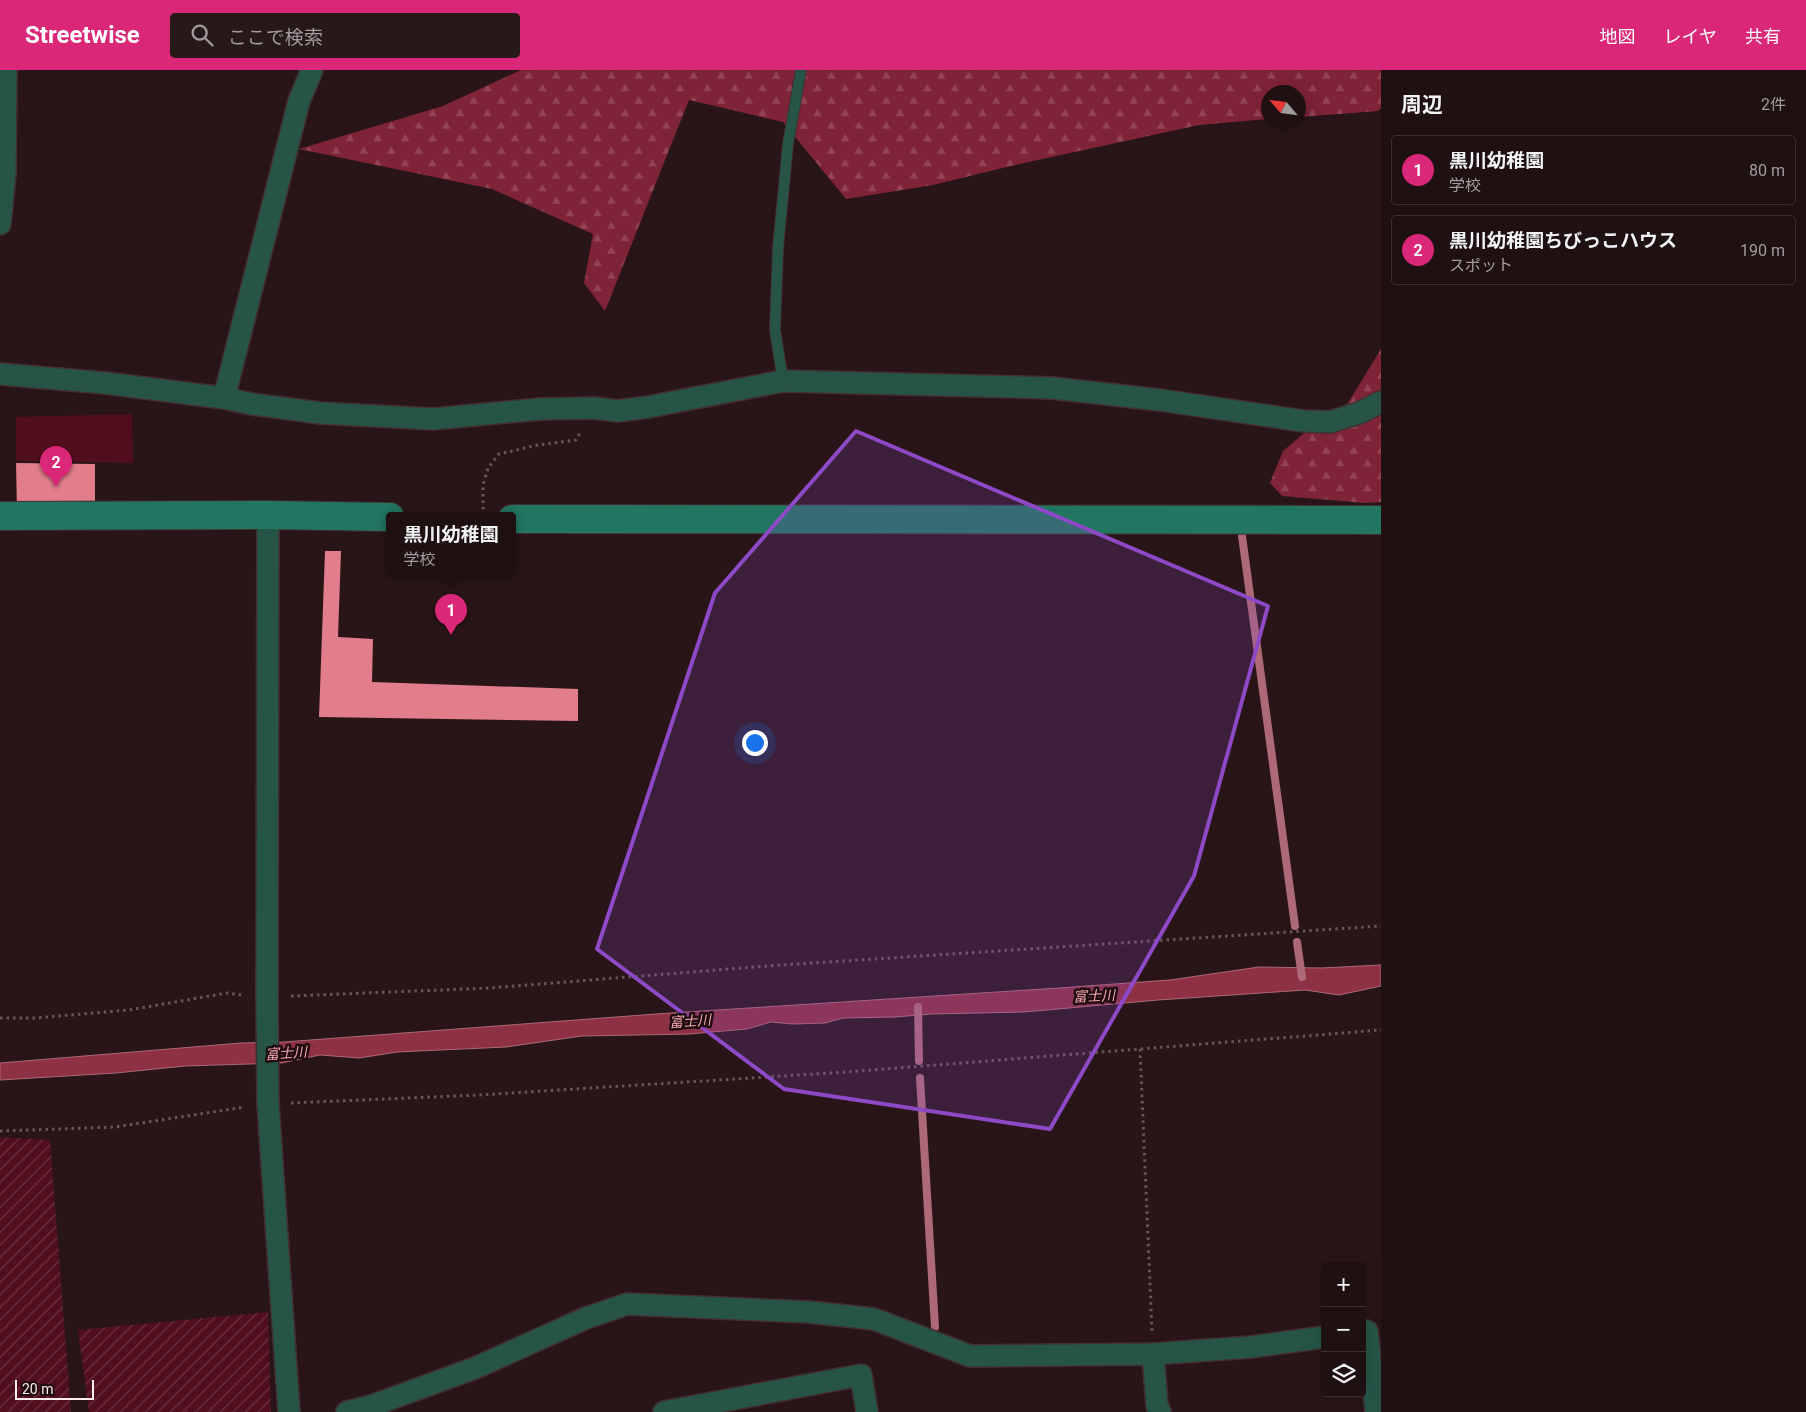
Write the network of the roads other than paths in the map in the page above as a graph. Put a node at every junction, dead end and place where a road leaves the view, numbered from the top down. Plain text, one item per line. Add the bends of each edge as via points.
1 (6, 70) edge
2 (312, 70) edge
3 (800, 70) edge
4 (0, 224) edge
5 (0, 374) edge
6 (783, 381) junction
7 (224, 398) junction
8 (1381, 402) edge
9 (268, 515) junction
10 (0, 516) edge
11 (386, 517) edge
12 (516, 518) edge
13 (1381, 520) edge
14 (1370, 1331) edge
15 (1321, 1338) edge
16 (1153, 1354) junction
17 (372, 1409) edge
18 (289, 1412) edge
19 (347, 1412) edge
20 (664, 1412) edge
21 (867, 1412) edge
22 (1160, 1412) edge
23 (1376, 1412) edge

1 - 4 street via 5,173
2 - 7 street via 299,101
3 - 6 lane via 788,144 778,248 774,330
5 - 7 street
6 - 7 street via 618,411 540,409 433,419 320,413
6 - 8 street via 1061,389 1330,422 1359,414
9 - 10 street
9 - 11 street
9 - 18 street via 268,1104
12 - 13 street
14 - 23 street
15 - 16 street via 1251,1347
16 - 17 street via 970,1356 874,1319 809,1312 627,1304 586,1318 475,1368
16 - 22 street
17 - 19 street
20 - 21 street via 861,1375

